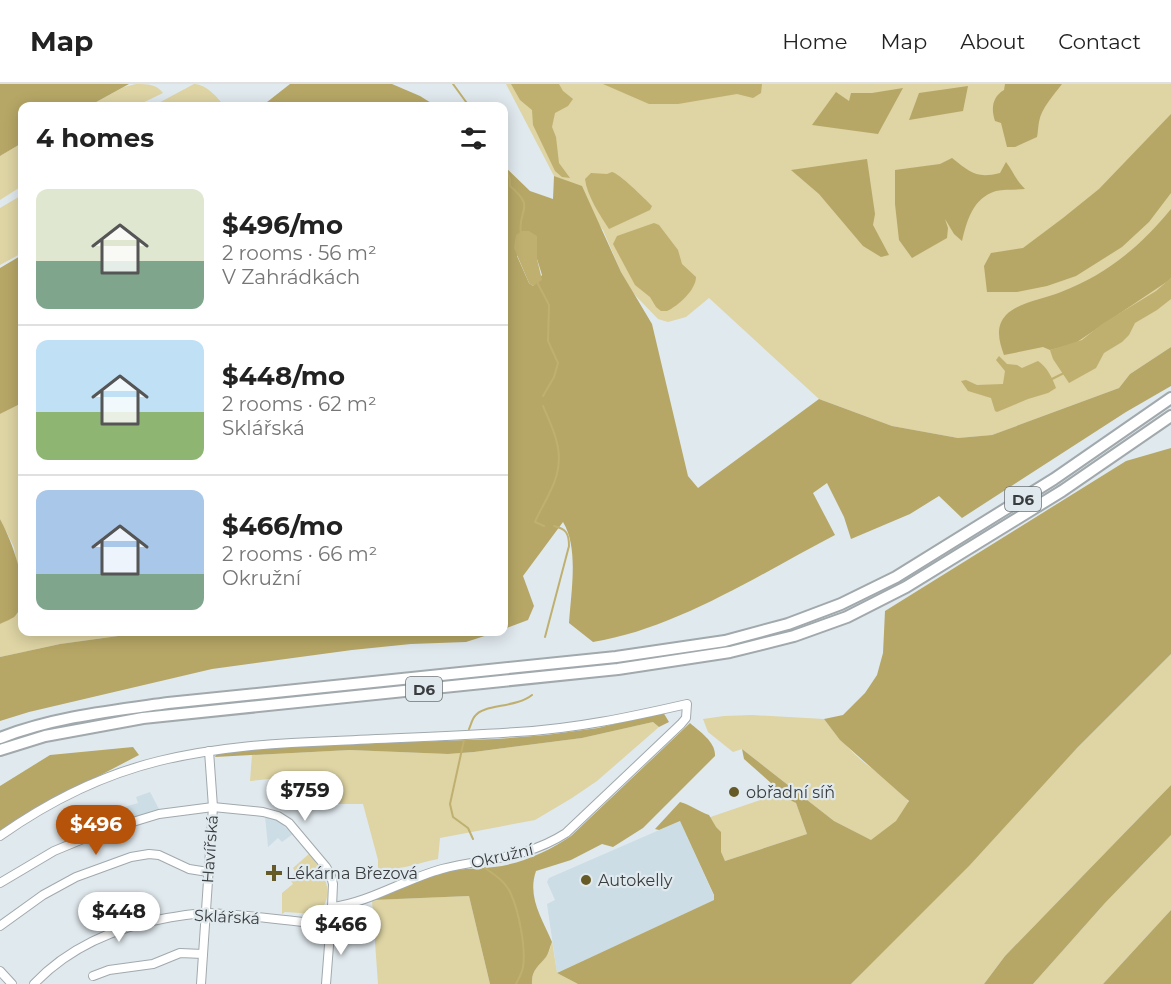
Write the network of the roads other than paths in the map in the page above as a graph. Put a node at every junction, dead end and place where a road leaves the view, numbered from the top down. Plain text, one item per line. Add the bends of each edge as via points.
1 (1171, 398) edge
2 (1171, 416) edge
3 (0, 738) edge
4 (0, 750) edge
5 (209, 750) junction
6 (213, 807) junction
7 (0, 836) edge
8 (208, 872) junction
9 (0, 883) edge
10 (332, 907) junction
11 (206, 913) junction
12 (331, 925) junction
13 (0, 926) edge
14 (203, 954) junction
15 (0, 971) edge
16 (93, 976) dead end
17 (12, 984) edge
18 (34, 984) edge
19 (201, 984) edge
20 (326, 984) edge

1 - 3 highway, D6 via 1054,479 870,591 760,633 616,657 157,705 57,721
2 - 4 highway, D6 via 1062,491 906,587 847,617 764,644 674,662 143,718 45,736
5 - 6 street, Havířská
5 - 7 street via 159,761 96,782 56,801
5 - 10 street, Okružní via 528,731 594,724 687,704 686,718 681,724 552,842 520,854 441,870 349,905
6 - 8 street, Havířská
6 - 9 street via 159,814 100,832 54,851
6 - 10 street via 263,812 289,823 331,876
8 - 11 street, Havířská
8 - 13 street via 189,869 159,855 141,854 76,877
10 - 12 street
11 - 12 street, Sklářská
11 - 14 street, Havířská
11 - 18 street, Sklářská via 147,921 102,936 74,951
12 - 20 street
14 - 16 street via 180,953 153,964
14 - 19 street, Havířská
15 - 17 street

